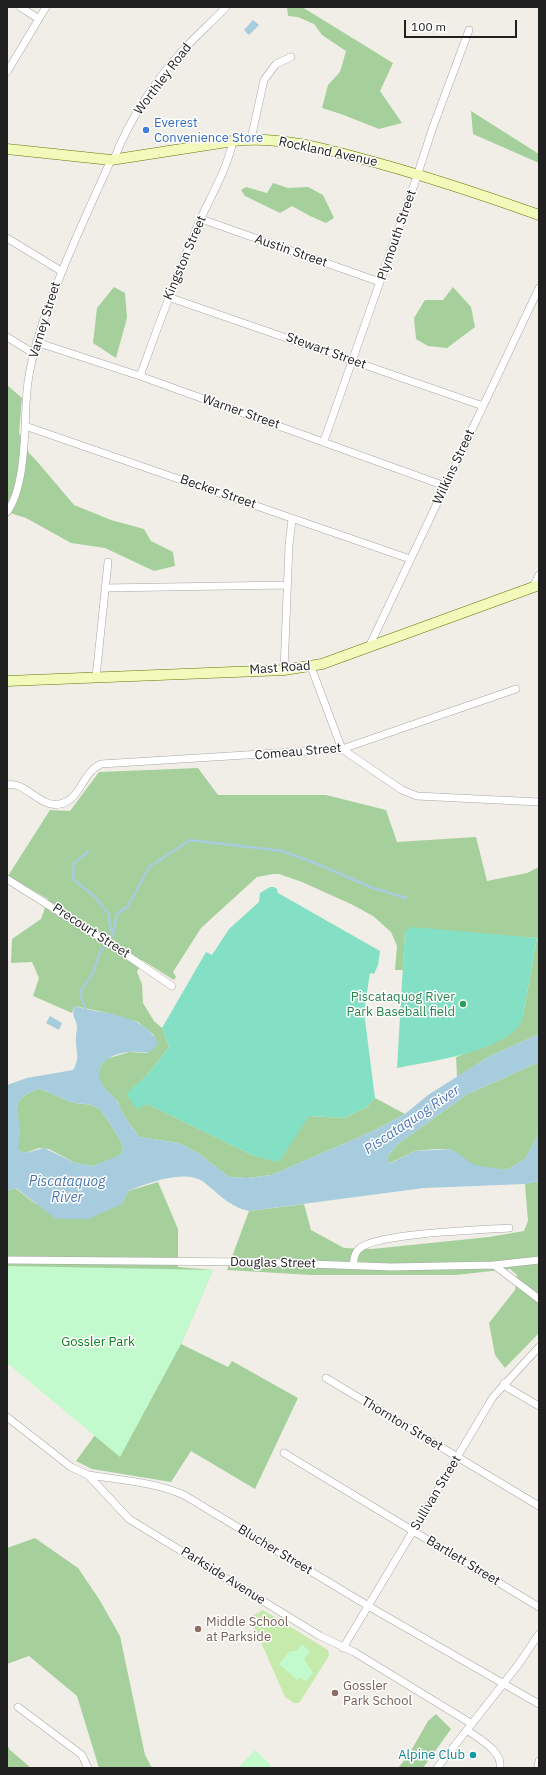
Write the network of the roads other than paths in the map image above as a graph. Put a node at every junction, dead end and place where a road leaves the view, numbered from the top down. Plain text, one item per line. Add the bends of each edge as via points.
1 (20, 7) edge
2 (46, 7) edge
3 (215, 7) edge
4 (224, 9) edge
5 (39, 18) junction
6 (469, 30) dead end
7 (291, 57) dead end
8 (7, 72) edge
9 (251, 139) junction
10 (233, 141) junction
11 (7, 149) edge
12 (112, 159) junction
13 (417, 174) junction
14 (539, 215) edge
15 (201, 219) junction
16 (7, 238) edge
17 (61, 271) junction
18 (380, 282) junction
19 (539, 288) edge
20 (168, 297) junction
21 (7, 337) edge
22 (36, 342) junction
23 (33, 353) junction
24 (353, 361) junction
25 (140, 376) junction
26 (483, 406) junction
27 (25, 426) junction
28 (324, 441) junction
29 (445, 486) junction
30 (7, 512) edge
31 (292, 518) junction
32 (410, 559) junction
33 (108, 562) dead end
34 (539, 575) edge
35 (287, 585) junction
36 (536, 586) edge
37 (105, 588) junction
38 (369, 647) junction
39 (311, 667) junction
40 (284, 670) junction
41 (96, 677) junction
42 (7, 681) edge
43 (516, 689) dead end
44 (342, 749) junction
45 (7, 785) edge
46 (539, 802) edge
47 (7, 879) edge
48 (172, 986) dead end
49 (509, 1228) dead end
50 (7, 1260) edge
51 (539, 1260) edge
52 (353, 1265) junction
53 (494, 1265) junction
54 (539, 1299) edge
55 (539, 1347) edge
56 (326, 1378) dead end
57 (504, 1383) junction
58 (539, 1406) edge
59 (7, 1417) edge
60 (284, 1453) dead end
61 (457, 1457) junction
62 (88, 1475) junction
63 (539, 1506) edge
64 (413, 1531) junction
65 (368, 1606) junction
66 (539, 1607) edge
67 (539, 1634) edge
68 (343, 1648) junction
69 (503, 1684) junction
70 (539, 1704) edge
71 (18, 1707) dead end
72 (472, 1724) junction
73 (467, 1730) junction
74 (539, 1761) edge
75 (88, 1768) edge
76 (437, 1768) edge
77 (500, 1768) edge
78 (538, 1768) edge

1 - 5 street
2 - 5 street
3 - 4 street
4 - 12 street, Worthley Road via 184,49 164,75 130,123
5 - 8 street
6 - 13 street, Plymouth Street via 432,126
7 - 9 street via 276,64 264,80
9 - 10 street, Rockland Avenue
9 - 13 street, Rockland Avenue via 322,148
10 - 12 street, Rockland Avenue
10 - 15 street, Kingston Street via 224,170
11 - 12 street, Rockland Avenue
12 - 17 street, Varney Street
13 - 14 street, Rockland Avenue
13 - 18 street, Plymouth Street
15 - 18 street, Austin Street
15 - 20 street, Kingston Street
16 - 17 street
17 - 22 street, Varney Street
18 - 24 street, Plymouth Street
19 - 26 street, Wilkins Street
20 - 24 street, Stewart Street
20 - 25 street, Kingston Street
21 - 23 street
22 - 23 street, Varney Street
22 - 25 street, Warner Street
23 - 27 street, Varney Street via 27,389
24 - 26 street, Stewart Street
24 - 28 street, Plymouth Street
25 - 28 street, Warner Street
26 - 29 street, Wilkins Street
27 - 30 street, Varney Street via 22,463 14,498
27 - 31 street, Becker Street
28 - 29 street, Warner Street
29 - 32 street, Wilkins Street
31 - 32 street, Becker Street
31 - 35 street
32 - 38 street, Wilkins Street
33 - 37 street
34 - 36 street
35 - 37 street
35 - 40 street
36 - 38 street, Mast Road
37 - 41 street
38 - 39 street, Mast Road
39 - 40 street, Mast Road
39 - 44 street
40 - 41 street, Mast Road
41 - 42 street, Mast Road
43 - 44 street, Comeau Street
44 - 45 street, Comeau Street via 101,764 94,767 71,799 60,804 51,804 18,786
44 - 46 street via 402,790 418,796
47 - 48 street, Precourt Street
49 - 52 street via 411,1236 366,1244 358,1250
50 - 52 street, Douglas Street
51 - 53 street, Douglas Street
52 - 53 street, Douglas Street
53 - 54 street
55 - 57 street, Sullivan Street
56 - 61 street, Thornton Street
57 - 58 street
57 - 61 street, Sullivan Street
59 - 62 street, Blucher Street via 71,1467
60 - 64 street, Bartlett Street
61 - 63 street, Thornton Street
61 - 64 street, Sullivan Street
62 - 65 street, Blucher Street via 152,1484 184,1495
62 - 68 street, Parkside Avenue via 129,1519
64 - 65 street, Sullivan Street
64 - 66 street, Bartlett Street
65 - 68 street, Sullivan Street
65 - 69 street, Blucher Street
67 - 69 street
68 - 72 street, Parkside Avenue via 406,1682
69 - 70 street, Blucher Street
69 - 72 street
71 - 75 street via 82,1755
72 - 73 street
73 - 76 street
73 - 77 street via 498,1755
74 - 78 street

